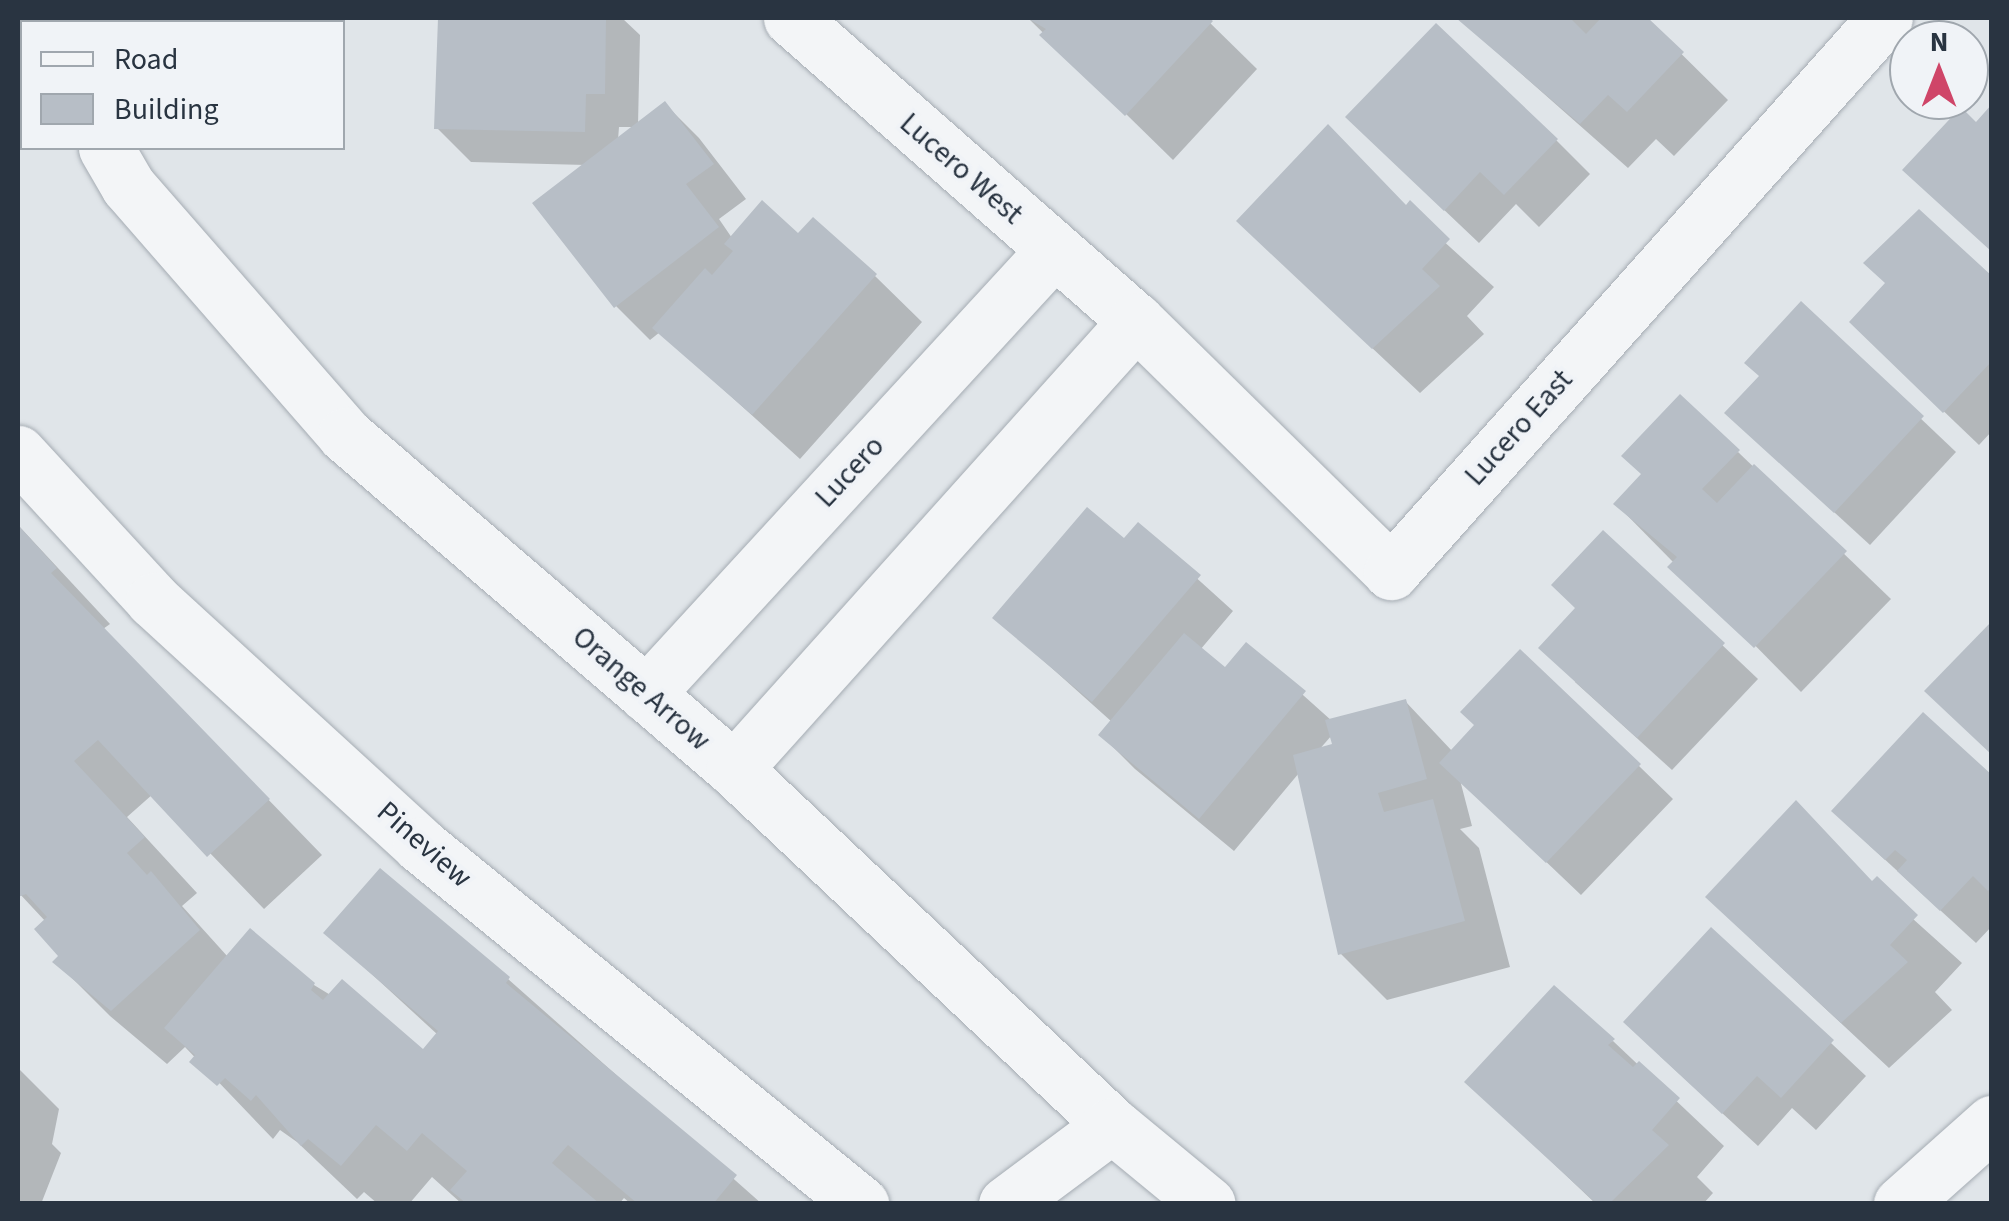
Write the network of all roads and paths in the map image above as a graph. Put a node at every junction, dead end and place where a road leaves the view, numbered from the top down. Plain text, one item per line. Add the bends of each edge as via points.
1 (791, 18) edge
2 (1885, 18) edge
3 (107, 150) edge
4 (1054, 250) junction
5 (1136, 321) junction
6 (18, 453) edge
7 (646, 694) junction
8 (734, 769) junction
9 (1992, 1123) edge
10 (1112, 1125) junction
11 (860, 1204) edge
12 (1006, 1204) edge
13 (1208, 1204) edge
14 (1901, 1204) edge

1 - 4 street, Lucero West
2 - 5 street, Lucero East via 1390,572
3 - 7 street, Orange Arrow via 128,186 344,436
4 - 5 street, Lucero West
4 - 7 street, Lucero
5 - 8 street
6 - 11 street, Pineview via 153,600 420,845
7 - 8 street, Orange Arrow
8 - 10 street, Orange Arrow
9 - 14 street
10 - 12 street
10 - 13 street, Orange Arrow

